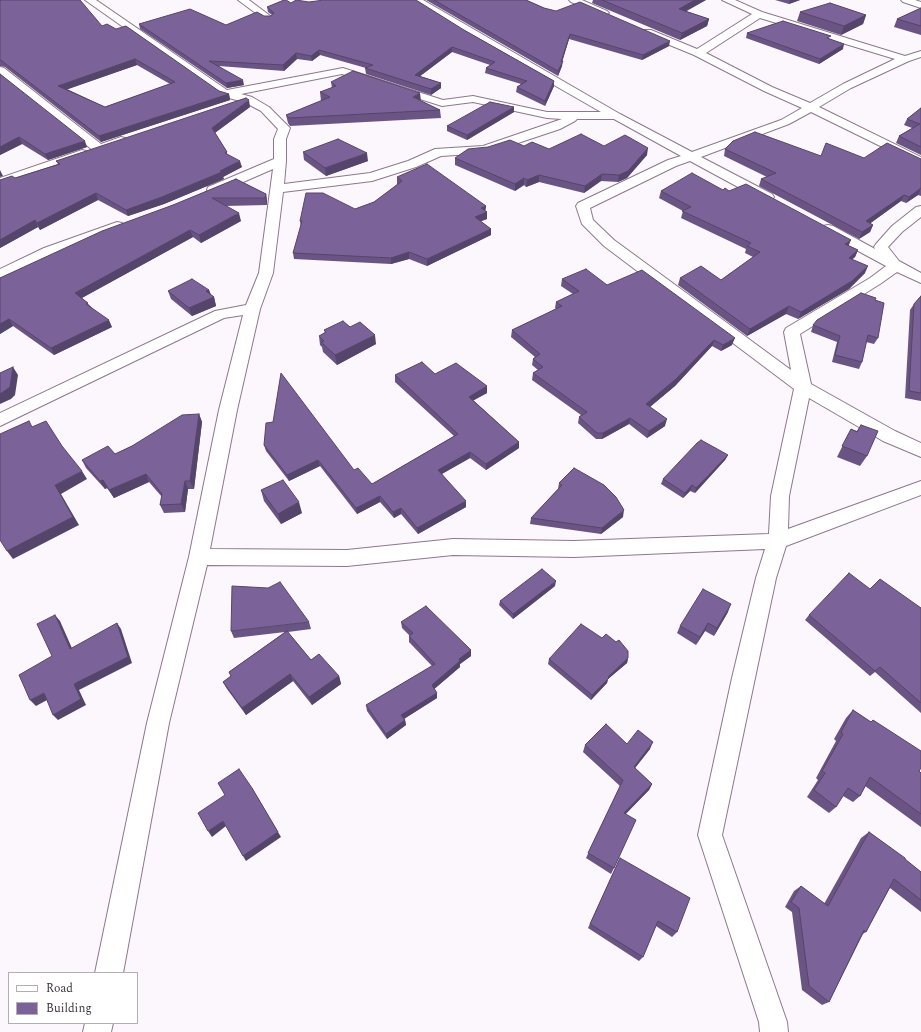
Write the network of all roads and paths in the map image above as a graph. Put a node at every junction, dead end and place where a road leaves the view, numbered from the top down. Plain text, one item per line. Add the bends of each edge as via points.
1 (90, 0) edge
2 (243, 0) edge
3 (416, 0) edge
4 (574, 0) edge
5 (727, 0) edge
6 (906, 0) edge
7 (921, 5) edge
8 (759, 14) junction
9 (268, 18) edge
10 (615, 18) edge
11 (636, 27) edge
12 (698, 53) junction
13 (921, 54) edge
14 (905, 59) junction
15 (0, 70) edge
16 (224, 94) junction
17 (248, 99) junction
18 (226, 107) edge
19 (810, 107) junction
20 (578, 115) junction
21 (616, 116) junction
22 (129, 139) edge
23 (99, 149) junction
24 (692, 156) junction
25 (280, 161) junction
26 (921, 162) edge
27 (0, 182) edge
28 (277, 189) junction
29 (200, 196) edge
30 (776, 201) edge
31 (921, 210) edge
32 (127, 223) edge
33 (818, 224) edge
34 (895, 266) junction
35 (0, 274) edge
36 (921, 279) edge
37 (252, 309) junction
38 (803, 387) junction
39 (0, 420) edge
40 (921, 450) edge
41 (921, 488) edge
42 (778, 541) junction
43 (199, 557) junction
44 (109, 972) edge
45 (774, 1032) edge

1 - 16 street
2 - 9 street
3 - 21 street
4 - 10 street
5 - 8 street
6 - 7 street
8 - 12 street
8 - 14 street
11 - 12 street
12 - 19 street via 768,89
13 - 14 street
14 - 19 street via 847,86
15 - 23 street
16 - 17 street
16 - 20 street via 343,71 442,103 473,99 547,115
17 - 18 street
17 - 25 street via 265,109 284,128 280,139
19 - 24 street via 785,122
19 - 26 street
20 - 21 street
20 - 28 street via 556,126 484,150 439,152 372,177
21 - 24 street
22 - 23 street
23 - 27 street
24 - 30 street
24 - 38 street via 672,163 584,206 587,221 610,243
25 - 28 street
25 - 29 street
28 - 37 street via 266,273
31 - 34 street via 896,229 881,248
32 - 35 street via 49,251
33 - 34 street
34 - 36 street
34 - 38 street via 792,332
37 - 39 street via 220,314
37 - 43 street via 228,410
38 - 40 street via 889,436
38 - 42 street via 780,496
41 - 42 street
42 - 43 street via 574,549 453,547 347,558
42 - 45 street via 766,578 742,678 710,835 773,1022
43 - 44 street via 158,723

